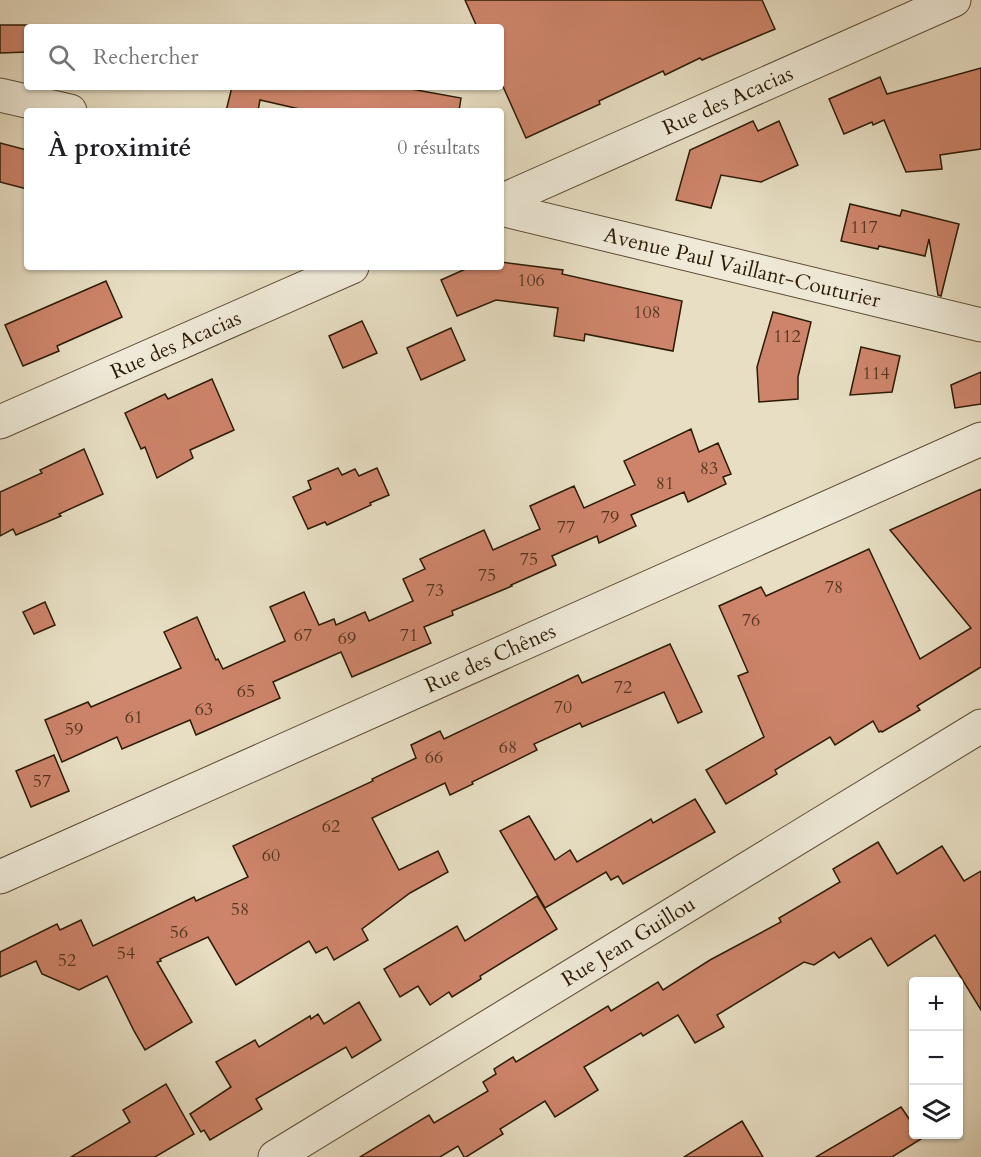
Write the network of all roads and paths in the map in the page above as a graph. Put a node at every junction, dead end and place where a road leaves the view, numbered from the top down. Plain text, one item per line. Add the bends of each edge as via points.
1 (954, 0) edge
2 (0, 95) edge
3 (57, 108) edge
4 (504, 200) edge
5 (504, 210) edge
6 (345, 270) edge
7 (981, 325) edge
8 (0, 422) edge
9 (981, 439) edge
10 (981, 726) edge
11 (0, 878) edge
12 (276, 1157) edge

1 - 4 street, Rue des Acacias
2 - 3 street
5 - 7 street, Avenue Paul Vaillant-Couturier
6 - 8 street, Rue des Acacias
9 - 11 street, Rue des Chênes
10 - 12 street, Rue Jean Guillou

